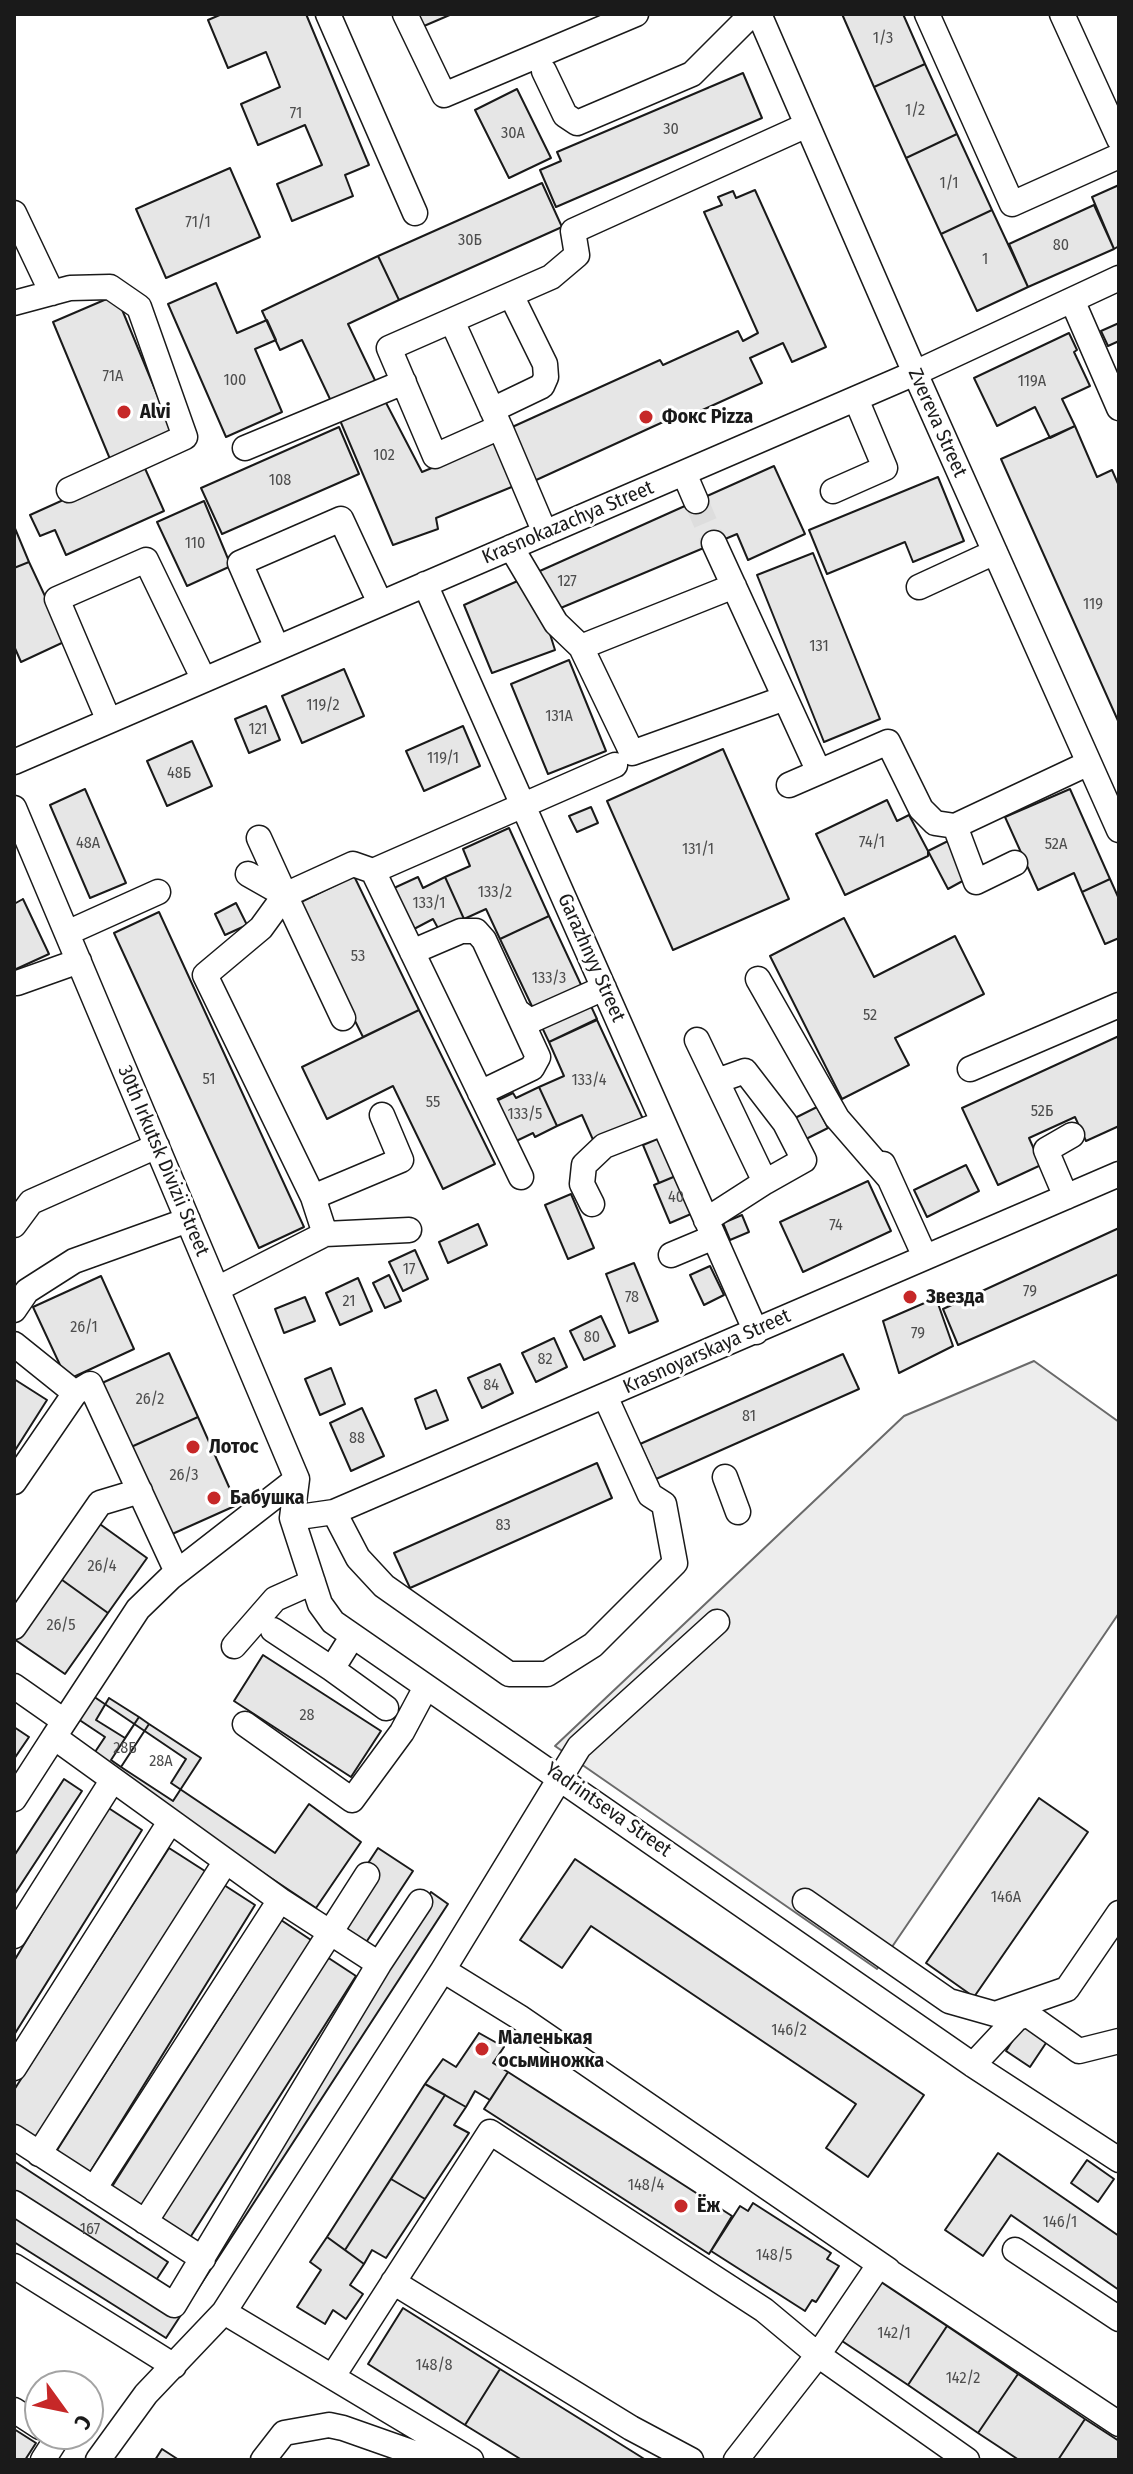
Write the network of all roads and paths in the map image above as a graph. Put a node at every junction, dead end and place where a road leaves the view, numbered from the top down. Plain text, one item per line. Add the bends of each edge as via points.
1 (328, 14) edge
2 (405, 14) edge
3 (636, 14) edge
4 (752, 14) edge
5 (759, 14) edge
6 (927, 14) edge
7 (1062, 14) edge
8 (544, 71) dead end
9 (807, 125) junction
10 (1119, 139) edge
11 (1119, 156) edge
12 (14, 213) edge
13 (415, 213) dead end
14 (1119, 278) edge
15 (52, 293) junction
16 (511, 295) junction
17 (1072, 300) junction
18 (14, 303) edge
19 (452, 321) junction
20 (915, 373) junction
21 (404, 382) junction
22 (856, 399) junction
23 (1118, 400) edge
24 (496, 419) junction
25 (245, 448) dead end
26 (684, 473) junction
27 (69, 490) dead end
28 (833, 491) dead end
29 (696, 501) tunnel mouth
30 (545, 533) junction
31 (714, 543) tunnel mouth
32 (511, 547) junction
33 (995, 552) junction
34 (425, 584) junction
35 (734, 586) junction
36 (919, 587) dead end
37 (380, 603) junction
38 (581, 647) junction
39 (277, 648) junction
40 (204, 680) junction
41 (785, 698) junction
42 (109, 721) junction
43 (14, 762) edge
44 (1089, 763) junction
45 (615, 765) dead end
46 (819, 772) junction
47 (789, 785) dead end
48 (1110, 786) edge
49 (524, 807) junction
50 (14, 808) edge
51 (955, 826) junction
52 (1119, 830) edge
53 (259, 838) dead end
54 (1015, 863) dead end
55 (373, 871) junction
56 (248, 874) dead end
57 (158, 892) dead end
58 (285, 895) junction
59 (67, 933) junction
60 (412, 952) junction
61 (79, 961) junction
62 (758, 979) dead end
63 (17, 983) dead end
64 (604, 988) junction
65 (1119, 1005) edge
66 (517, 1011) junction
67 (343, 1018) dead end
68 (697, 1040) dead end
69 (970, 1069) dead end
70 (717, 1081) junction
71 (480, 1093) junction
72 (382, 1115) dead end
73 (663, 1123) junction
74 (867, 1129) dead end
75 (1072, 1135) dead end
76 (157, 1146) junction
77 (1119, 1174) edge
78 (521, 1177) dead end
79 (889, 1178) junction
80 (765, 1182) junction
81 (22, 1196) edge
82 (313, 1197) junction
83 (1066, 1197) junction
84 (592, 1204) dead end
85 (188, 1220) junction
86 (14, 1225) edge
87 (710, 1228) junction
88 (409, 1230) dead end
89 (325, 1234) junction
90 (671, 1255) dead end
91 (925, 1257) junction
92 (217, 1289) junction
93 (14, 1310) edge
94 (756, 1332) junction
95 (14, 1344) edge
96 (75, 1393) junction
97 (605, 1396) junction
98 (725, 1477) dead end
99 (297, 1479) junction
100 (14, 1482) edge
101 (140, 1491) junction
102 (334, 1512) junction
103 (738, 1512) dead end
104 (292, 1518) junction
105 (177, 1572) junction
106 (313, 1582) junction
107 (717, 1622) dead end
108 (14, 1627) edge
109 (273, 1630) dead end
110 (352, 1637) junction
111 (234, 1646) dead end
112 (332, 1669) junction
113 (14, 1686) edge
114 (426, 1687) junction
115 (386, 1708) dead end
116 (245, 1724) dead end
117 (59, 1729) junction
118 (560, 1777) junction
119 (112, 1781) junction
120 (14, 1799) edge
121 (170, 1822) junction
122 (226, 1861) junction
123 (367, 1875) dead end
124 (280, 1900) junction
125 (805, 1901) dead end
126 (420, 1902) dead end
127 (22, 1906) edge
128 (1119, 1913) edge
129 (330, 1932) junction
130 (14, 1936) edge
131 (379, 1964) junction
132 (443, 1970) junction
133 (1119, 2041) edge
134 (973, 2065) junction
135 (14, 2068) edge
136 (14, 2137) edge
137 (39, 2154) junction
138 (1119, 2160) edge
139 (94, 2189) junction
140 (14, 2203) edge
141 (145, 2222) junction
142 (1015, 2250) dead end
143 (203, 2259) junction
144 (14, 2266) edge
145 (888, 2270) junction
146 (393, 2282) junction
147 (224, 2312) junction
148 (1119, 2319) edge
149 (818, 2355) junction
150 (174, 2366) junction
151 (333, 2376) junction
152 (1119, 2424) edge
153 (98, 2460) edge
154 (263, 2460) edge
155 (434, 2460) edge
156 (471, 2460) edge
157 (691, 2460) edge
158 (736, 2460) edge
159 (967, 2460) edge

1 - 13 street
2 - 3 street via 444,95
4 - 8 street via 692,74 577,123 565,115
5 - 9 street, Zvereva Street
6 - 11 street via 1012,204
7 - 10 street
9 - 16 street via 573,231 577,255 551,277
9 - 20 street, Zvereva Street
12 - 15 street
14 - 17 street, Krasnokazachya Street
15 - 18 street
15 - 27 street via 110,287 139,307 185,437
16 - 19 street
16 - 24 street via 545,364 546,377 542,386
17 - 20 street, Krasnokazachya Street
17 - 23 street
19 - 21 street via 389,348
19 - 24 street
20 - 22 street, Krasnokazachya Street
20 - 33 street, Zvereva Street
21 - 24 street via 435,456
21 - 25 street
22 - 26 street, Krasnokazachya Street
22 - 28 street via 885,468
24 - 30 street
26 - 29 street
26 - 30 street, Krasnokazachya Street
30 - 32 street, Krasnokazachya Street
31 - 35 street
32 - 34 street, Krasnokazachya Street
32 - 38 street via 556,623
33 - 36 street
33 - 44 street, Zvereva Street
34 - 37 street, Krasnokazachya Street
34 - 49 street, Garazhnyy Street
35 - 38 street
35 - 41 street
37 - 39 street, Krasnokazachya Street
37 - 39 street via 341,519 240,563
38 - 41 street via 632,753
39 - 40 street, Krasnokazachya Street
40 - 42 street, Krasnokazachya Street
40 - 42 street via 146,560 57,599
41 - 46 street
42 - 43 street, Krasnokazachya Street
44 - 48 street, Zvereva Street
44 - 51 street
45 - 49 street
46 - 47 street
46 - 51 street via 888,742 921,809 935,823
48 - 52 street, Zvereva Street
49 - 55 street
49 - 64 street, Garazhnyy Street
50 - 59 street, 30th Irkutsk Divizii Street
51 - 54 street via 976,882
53 - 58 street
55 - 58 street via 353,864
55 - 60 street
56 - 58 street
57 - 59 street
58 - 67 street
58 - 82 street via 261,928 205,975
59 - 61 street, 30th Irkutsk Divizii Street
60 - 66 street via 461,931 476,931
60 - 71 street
61 - 63 street
61 - 76 street, 30th Irkutsk Divizii Street
62 - 79 street via 837,1118
64 - 66 street via 530,1021
64 - 73 street, Garazhnyy Street
65 - 69 street
66 - 71 street via 538,1057 532,1068
68 - 70 street
70 - 80 street
70 - 80 street via 745,1071 785,1123 804,1160
71 - 78 street
72 - 82 street via 401,1160
73 - 84 street via 604,1146 584,1165 582,1184
73 - 87 street, Garazhnyy Street
74 - 79 street
75 - 83 street via 1046,1150
76 - 81 street
76 - 85 street, 30th Irkutsk Divizii Street
77 - 83 street, Krasnoyarskaya Street
79 - 91 street
80 - 87 street
81 - 86 street
82 - 89 street
83 - 91 street, Krasnoyarskaya Street
85 - 92 street, 30th Irkutsk Divizii Street
85 - 93 street via 74,1261 27,1291
87 - 90 street
87 - 94 street, Garazhnyy Street
88 - 89 street
89 - 92 street
91 - 94 street, Krasnoyarskaya Street
92 - 99 street, 30th Irkutsk Divizii Street
94 - 97 street, Krasnoyarskaya Street
95 - 96 street
96 - 100 street
96 - 101 street via 90,1384
97 - 102 street, Krasnoyarskaya Street
97 - 102 street via 650,1495 664,1504 675,1563 593,1645 547,1674 509,1674 384,1586 358,1558
98 - 103 street
99 - 104 street
99 - 105 street
101 - 105 street
101 - 108 street via 100,1503
102 - 104 street, Krasnoyarskaya Street
104 - 106 street, Yadrintseva Street
105 - 117 street via 138,1609
106 - 110 street, Yadrintseva Street via 320,1604
106 - 111 street via 275,1599
107 - 118 street via 579,1747
109 - 112 street
110 - 112 street
110 - 114 street, Yadrintseva Street
112 - 115 street
113 - 117 street
114 - 116 street via 402,1732 352,1800
114 - 118 street, Yadrintseva Street
117 - 119 street
117 - 120 street
118 - 132 street
118 - 134 street, Yadrintseva Street
119 - 121 street
119 - 127 street
121 - 122 street
121 - 135 street
122 - 124 street
122 - 137 street
123 - 129 street
124 - 129 street
124 - 139 street
125 - 128 street via 949,2001 995,2014 1067,1989
126 - 131 street
127 - 130 street
129 - 131 street
129 - 141 street
131 - 143 street
132 - 145 street
132 - 147 street
133 - 134 street via 1079,2051 1028,2015 1017,2018
134 - 138 street, Yadrintseva Street
136 - 137 street
137 - 139 street
139 - 141 street
140 - 143 street via 174,2305
141 - 143 street
142 - 148 street
144 - 150 street
145 - 149 street via 879,2265
145 - 152 street
146 - 149 street via 490,2132 764,2310
146 - 151 street
146 - 157 street
147 - 150 street
147 - 151 street
149 - 158 street
149 - 159 street
150 - 153 street via 146,2394
151 - 156 street
154 - 155 street via 284,2433 329,2425

